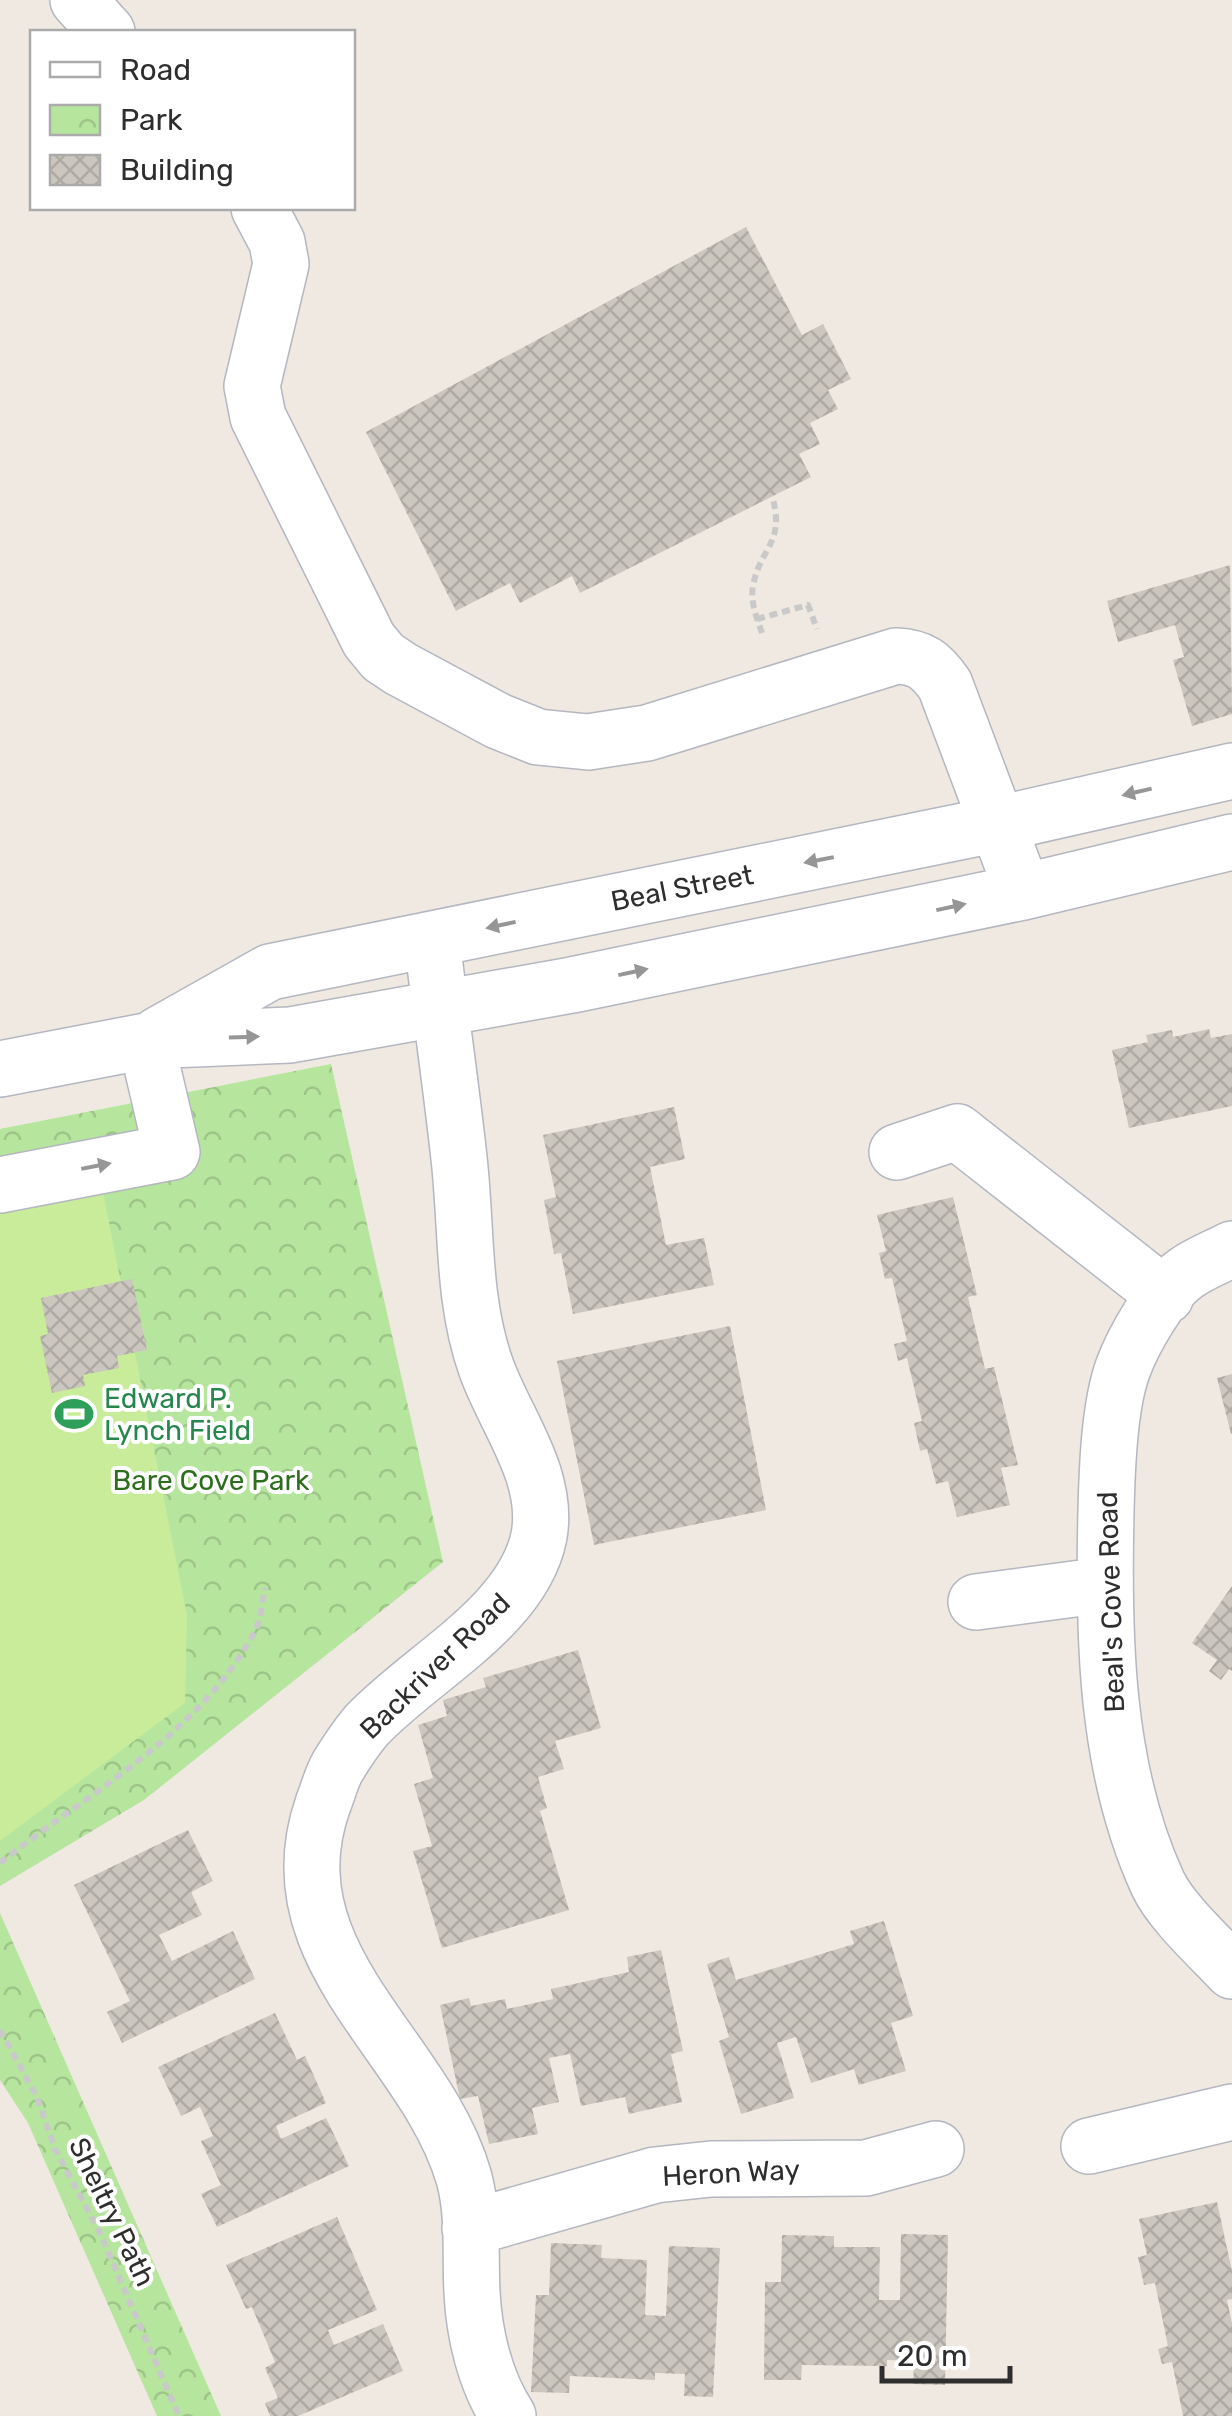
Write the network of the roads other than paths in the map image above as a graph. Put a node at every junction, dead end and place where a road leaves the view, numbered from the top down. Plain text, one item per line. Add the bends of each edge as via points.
1 (78, 0) edge
2 (105, 30) edge
3 (259, 210) edge
4 (1232, 771) edge
5 (998, 824) junction
6 (1232, 842) edge
7 (1023, 892) junction
8 (432, 939) junction
9 (440, 1008) junction
10 (146, 1042) junction
11 (0, 1069) edge
12 (897, 1152) dead end
13 (0, 1185) edge
14 (1232, 1249) edge
15 (1166, 1296) junction
16 (1104, 1585) junction
17 (976, 1602) dead end
18 (1232, 1971) edge
19 (1232, 2112) edge
20 (1089, 2146) dead end
21 (936, 2149) dead end
22 (470, 2228) junction
23 (508, 2416) edge

1 - 2 street
3 - 5 street via 281,264 252,386 258,418 369,640 384,657 498,721 538,737 588,742 647,733 896,656 914,657 932,666 945,685
4 -> 5 street, Beal Street
5 - 7 street
5 -> 8 street, Beal Street
6 - 7 street, Beal Street
9 -> 7 street, Beal Street
8 - 9 street, Backriver Road
8 - 10 street, Beal Street via 270,972
10 -> 9 street, Beal Street via 290,1035
9 - 22 street, Backriver Road via 475,1335 526,1453 537,1489 539,1534 523,1580 365,1727 336,1770 313,1834 312,1893 326,1942 356,1996 443,2126 464,2180
10 - 11 street, Beal Street
13 -> 10 street via 172,1152
12 - 15 street via 956,1132
14 - 15 street, Beal's Cove Road via 1183,1274
15 - 16 street, Beal's Cove Road via 1122,1370 1107,1454
16 - 17 street
16 - 18 street, Beal's Cove Road via 1110,1701 1139,1840 1161,1890
19 - 20 street
21 - 22 street, Heron Way via 866,2168 655,2174
22 - 23 street, Backriver Road via 481,2352

